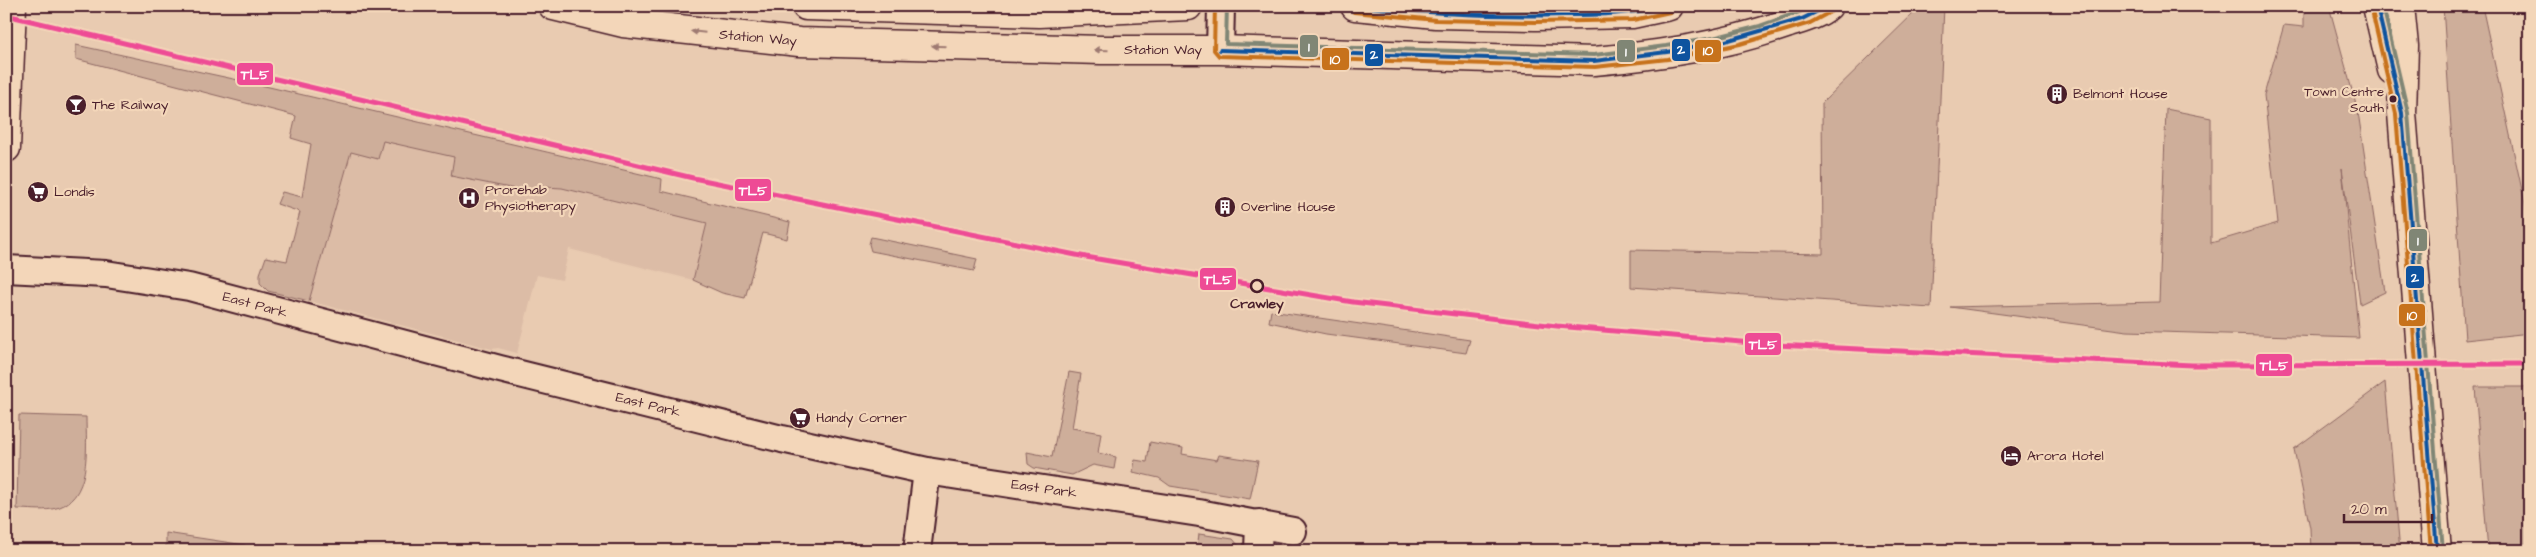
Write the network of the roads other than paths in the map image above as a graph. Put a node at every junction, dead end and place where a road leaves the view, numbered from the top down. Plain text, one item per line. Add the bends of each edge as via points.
1 (12, 6) edge
2 (553, 6) edge
3 (799, 6) edge
4 (806, 6) edge
5 (1188, 6) edge
6 (1221, 6) edge
7 (1355, 6) edge
8 (1669, 6) edge
9 (1828, 6) edge
10 (2377, 6) edge
11 (2400, 6) edge
12 (799, 42) junction
13 (1220, 50) junction
14 (8, 67) edge
15 (2402, 113) junction
16 (6, 148) edge
17 (6, 269) edge
18 (927, 471) junction
19 (1259, 523) junction
20 (1293, 530) dead end
21 (917, 551) edge
22 (1258, 551) edge
23 (2438, 551) edge

1 - 14 main road
12 -> 2 main road, Station Way via 622,23
3 - 12 main road
4 - 5 main road via 1039,13
6 - 13 street
7 - 8 main road via 1436,14 1536,16 1632,14
9 - 13 main road, Station Way via 1814,15 1740,40 1594,62
10 - 15 main road
11 - 15 main road via 2404,46
13 -> 12 main road, Station Way
14 - 16 main road
15 - 23 main road
17 - 18 street, East Park via 106,274 188,287 782,439
18 - 19 street, East Park
18 - 21 street
19 - 20 street, East Park
19 - 22 street

